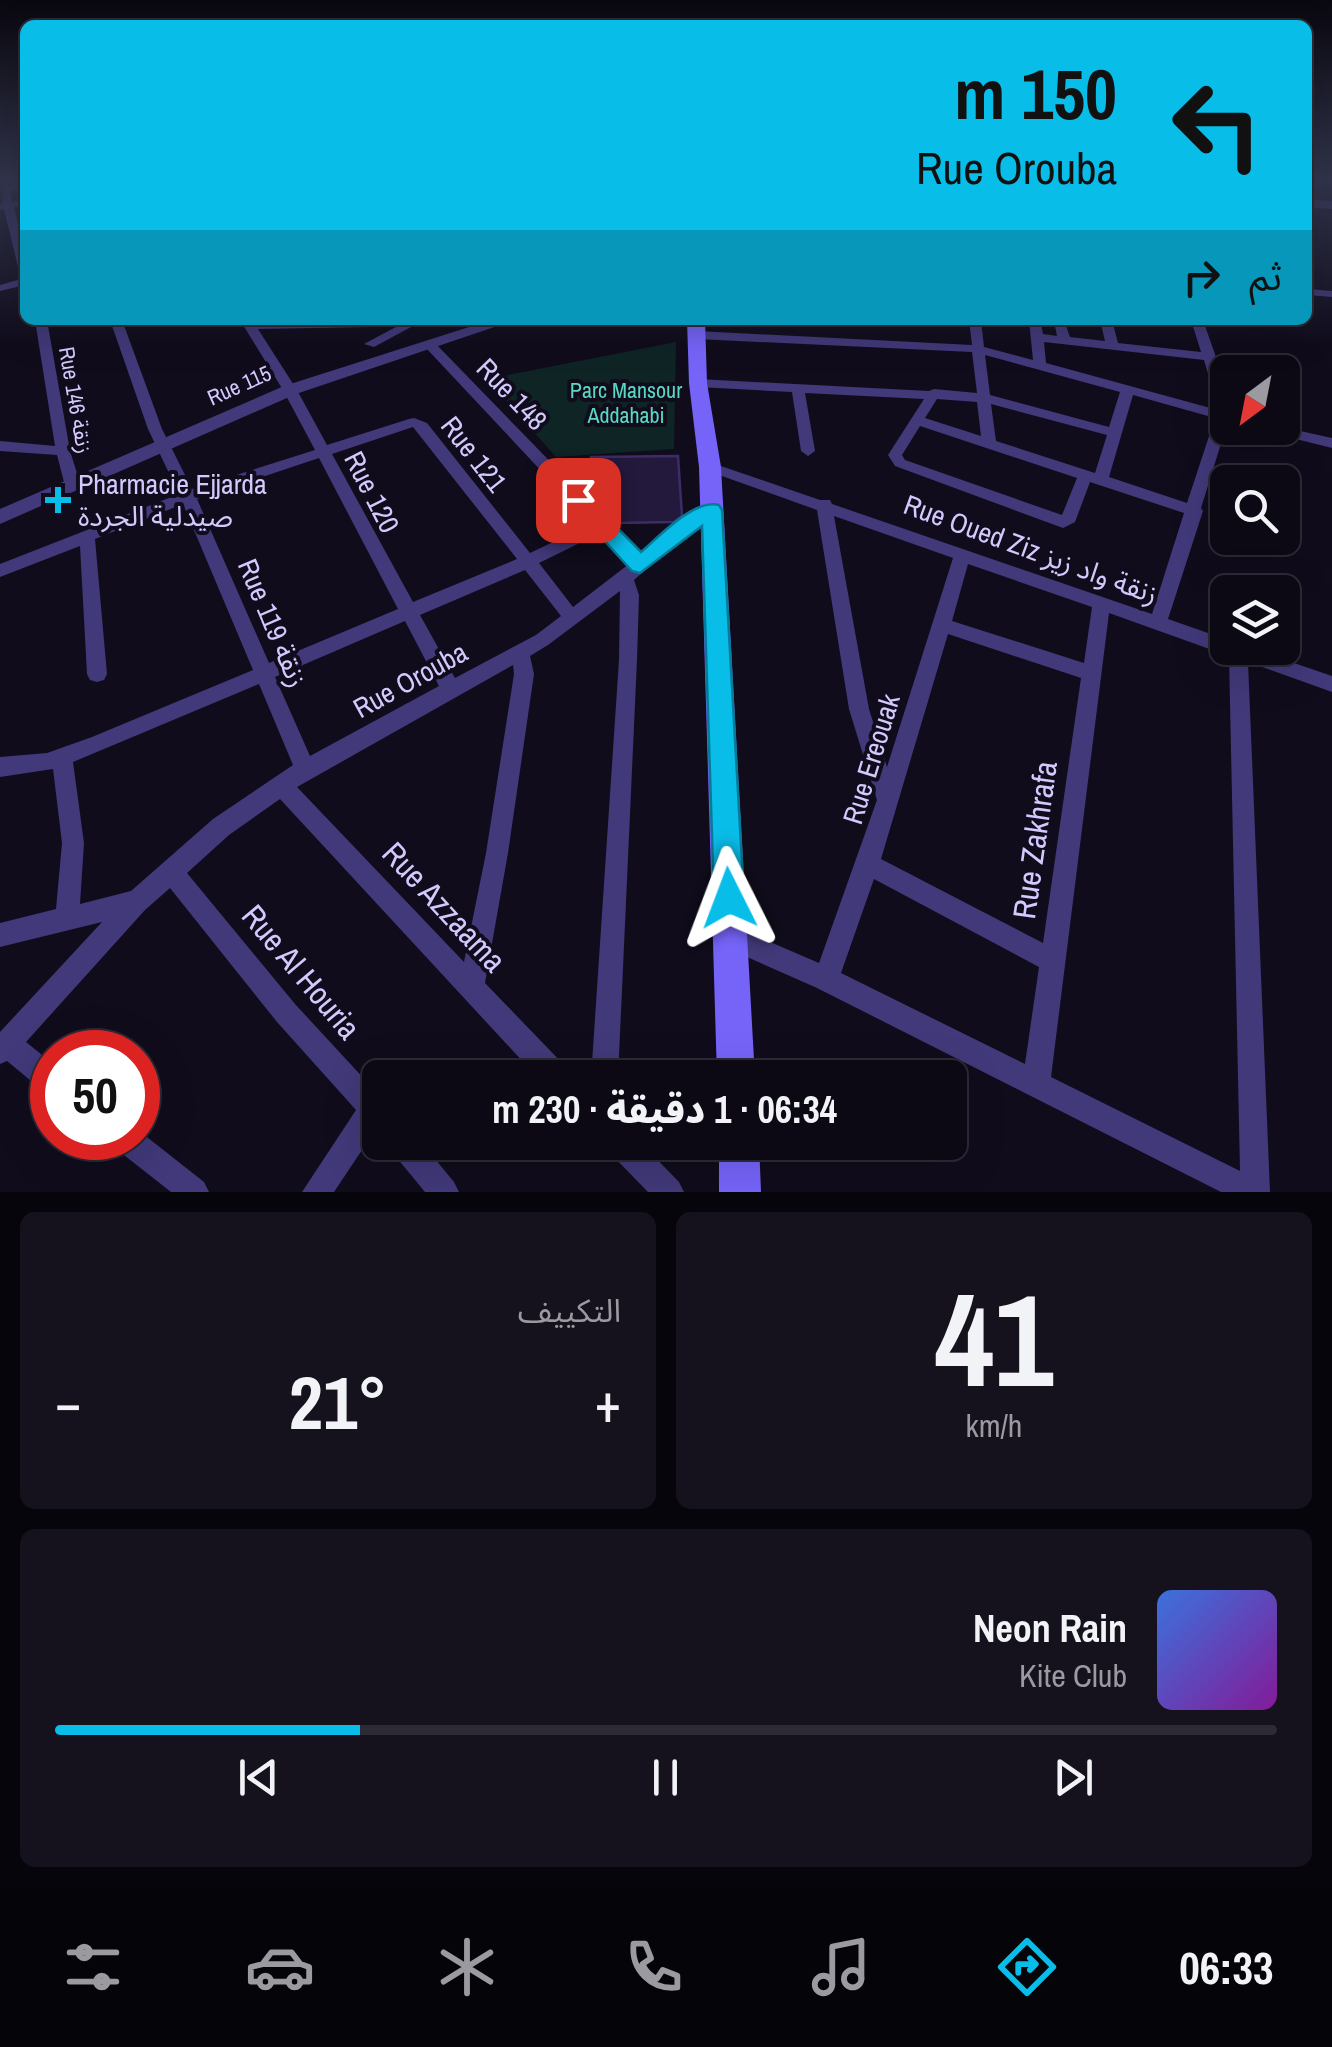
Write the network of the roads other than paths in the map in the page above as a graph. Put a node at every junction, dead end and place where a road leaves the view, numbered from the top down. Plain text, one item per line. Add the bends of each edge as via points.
1 (8, 235) edge
2 (20, 266) edge
3 (42, 325) edge
4 (118, 325) edge
5 (248, 325) edge
6 (367, 325) edge
7 (408, 325) edge
8 (491, 325) edge
9 (977, 325) edge
10 (1035, 325) edge
11 (1061, 325) edge
12 (1107, 325) edge
13 (1199, 325) edge
14 (696, 328) edge
15 (1036, 337) junction
16 (1065, 340) junction
17 (370, 344) junction
18 (430, 345) junction
19 (1113, 346) junction
20 (979, 349) junction
21 (1209, 357) junction
22 (384, 359) junction
23 (1210, 360) edge
24 (1040, 367) junction
25 (698, 383) junction
26 (798, 388) junction
27 (290, 390) junction
28 (1128, 391) junction
29 (934, 394) junction
30 (986, 398) junction
31 (1210, 413) edge
32 (916, 420) junction
33 (1116, 433) junction
34 (1300, 435) edge
35 (989, 443) junction
36 (1332, 443) edge
37 (1216, 445) edge
38 (0, 446) edge
39 (164, 446) junction
40 (62, 451) junction
41 (808, 451) dead end
42 (324, 454) junction
43 (710, 467) junction
44 (1093, 476) junction
45 (73, 486) junction
46 (188, 496) junction
47 (824, 504) junction
48 (712, 510) junction
49 (1195, 511) junction
50 (0, 516) edge
51 (603, 525) junction
52 (87, 535) junction
53 (962, 554) junction
54 (526, 562) junction
55 (0, 571) edge
56 (633, 571) junction
57 (1101, 604) junction
58 (406, 611) junction
59 (572, 618) junction
60 (1158, 623) junction
61 (942, 624) junction
62 (1210, 642) edge
63 (520, 653) junction
64 (1238, 665) edge
65 (1276, 665) edge
66 (264, 672) junction
67 (1091, 673) junction
68 (97, 674) dead end
69 (1332, 684) edge
70 (450, 688) junction
71 (62, 758) junction
72 (0, 768) edge
73 (305, 769) junction
74 (280, 785) junction
75 (886, 797) junction
76 (868, 864) junction
77 (170, 870) junction
78 (137, 902) junction
79 (67, 919) junction
80 (0, 935) edge
81 (731, 936) junction
82 (1051, 960) junction
83 (826, 979) junction
84 (472, 988) junction
85 (4, 1047) edge
86 (540, 1060) edge
87 (605, 1060) edge
88 (735, 1060) edge
89 (30, 1065) edge
90 (1036, 1086) junction
91 (362, 1097) edge
92 (362, 1132) edge
93 (154, 1160) edge
94 (417, 1160) edge
95 (637, 1160) edge
96 (739, 1160) edge
97 (194, 1192) edge
98 (318, 1192) edge
99 (444, 1192) edge
100 (670, 1192) edge
101 (740, 1192) edge
102 (1254, 1192) edge

1 - 2 street
3 - 40 street, Rue 146 زنقة
4 - 39 street, Rue 119 زنقة
5 - 27 street, Rue 120
6 - 17 street via 361,335
7 - 17 street
8 - 18 street, Rue 115
9 - 20 street
10 - 15 street
11 - 16 street
12 - 19 street
13 - 21 street
14 - 20 street
14 - 25 main road
15 - 16 street
15 - 24 street
16 - 19 street
17 - 22 street
18 - 22 street, Rue 115
18 - 51 street, Rue 148
19 - 21 street
20 - 24 street
20 - 30 street
21 - 23 street
22 - 27 street, Rue 115
24 - 28 street
25 - 26 street
25 - 43 main road
26 - 29 street
26 - 41 street
27 - 39 street, Rue 115
27 - 42 street, Rue 120
28 - 31 street
28 - 33 street
29 - 30 street
29 - 32 street
30 - 33 street
30 - 35 street
32 - 35 street
32 - 44 street via 894,455 900,463 1060,522
33 - 44 street
34 - 36 street
35 - 44 street
37 - 49 street
38 - 40 street
39 - 45 street, Rue 115
39 - 46 street, Rue 119 زنقة
40 - 45 street, Rue 146 زنقة
42 - 46 street
42 - 54 street, Rue 121 via 407,424 422,426
42 - 58 street, Rue 120
43 - 47 street, Rue Oued Ziz زنقة واد زيز
43 - 48 main road
44 - 49 street
45 - 50 street, Rue 115
46 - 52 street
46 - 66 street, Rue 119 زنقة
47 - 53 street, Rue Oued Ziz زنقة واد زيز
47 - 75 street via 859,709
48 - 56 street, Rue Orouba
48 - 81 main road
49 - 60 street
51 - 54 street
51 - 56 street, Rue 148
52 - 55 street
52 - 68 street
53 - 57 street, Rue Oued Ziz زنقة واد زيز
53 - 61 street, Rue Ereouak
54 - 58 street
54 - 59 street, Rue 121
56 - 59 street, Rue Orouba
56 - 87 street
57 - 60 street, Rue Oued Ziz زنقة واد زيز
57 - 67 street, Rue Zakhrafa
58 - 66 street
58 - 70 street, Rue 120
59 - 63 street, Rue Orouba
60 - 62 street, Rue Oued Ziz زنقة واد زيز
61 - 67 street
61 - 75 street, Rue Ereouak
63 - 70 street, Rue Orouba
63 - 84 street via 522,687
64 - 102 street
65 - 69 street, Rue Oued Ziz زنقة واد زيز
66 - 71 street
66 - 73 street, Rue 119 زنقة
67 - 82 street, Rue Zakhrafa
70 - 73 street, Rue Orouba
71 - 72 street
71 - 79 street via 73,844
73 - 74 street, Rue Orouba
74 - 77 street, Rue Orouba
74 - 84 street, Rue Azzaama
75 - 76 street, Rue Ereouak
76 - 82 street
76 - 83 street, Rue Ereouak
77 - 78 street, Rue Orouba
77 - 91 street, Rue Al Houria
78 - 79 street
78 - 85 street, Rue Orouba
79 - 80 street
81 - 83 street
81 - 88 main road
82 - 90 street, Rue Zakhrafa
83 - 90 street
84 - 86 street, Rue Azzaama
85 - 89 street
90 - 102 street
92 - 98 street
93 - 97 street
94 - 99 street
95 - 100 street
96 - 101 main road

